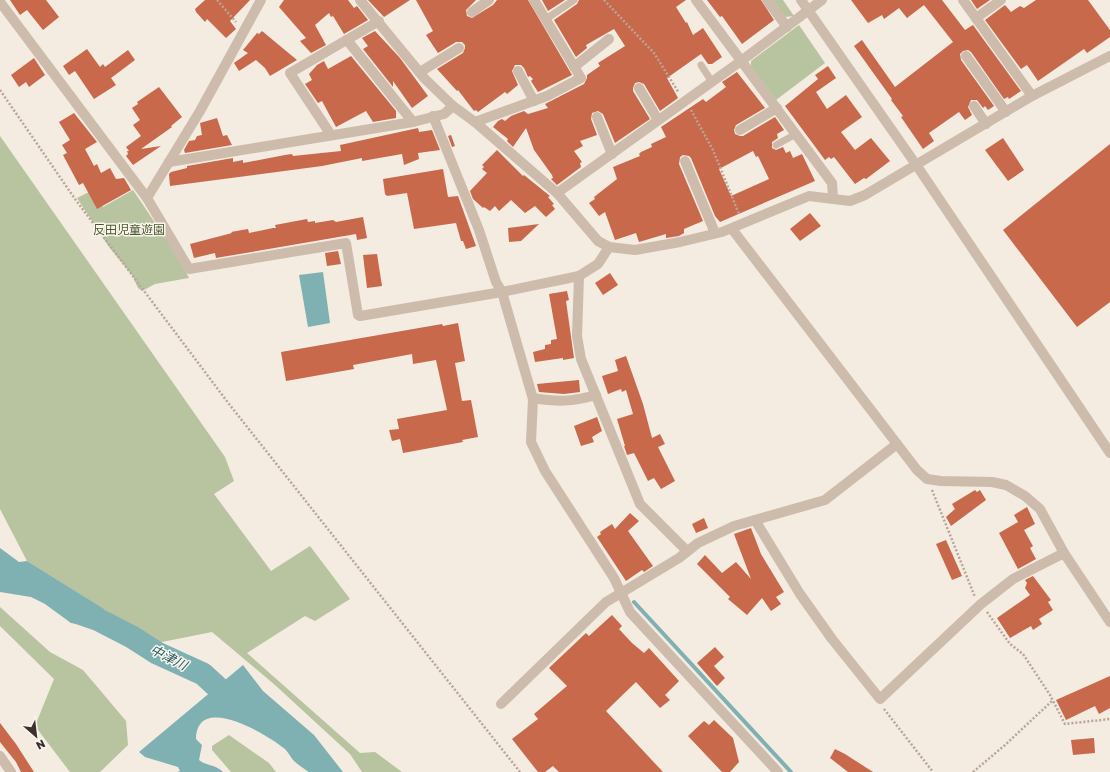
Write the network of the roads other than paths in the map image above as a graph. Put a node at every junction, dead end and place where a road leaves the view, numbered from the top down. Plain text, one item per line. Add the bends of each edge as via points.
1 (261, 0) edge
2 (360, 0) edge
3 (489, 0) edge
4 (534, 0) edge
5 (574, 0) edge
6 (696, 0) edge
7 (767, 0) edge
8 (801, 0) edge
9 (822, 0) edge
10 (963, 0) edge
11 (1001, 0) edge
12 (0, 2) edge
13 (808, 10) junction
14 (472, 12) dead end
15 (976, 18) junction
16 (546, 19) junction
17 (379, 21) junction
18 (787, 27) junction
19 (609, 39) dead end
20 (347, 40) junction
21 (459, 48) dead end
22 (966, 56) dead end
23 (1110, 56) edge
24 (742, 61) junction
25 (701, 65) dead end
26 (574, 67) junction
27 (518, 71) dead end
28 (420, 72) junction
29 (712, 82) junction
30 (639, 88) dead end
31 (1032, 96) junction
32 (534, 101) junction
33 (453, 106) junction
34 (974, 106) dead end
35 (777, 108) junction
36 (1006, 112) junction
37 (433, 116) junction
38 (597, 116) dead end
39 (658, 120) junction
40 (412, 122) junction
41 (476, 122) junction
42 (986, 124) junction
43 (740, 130) dead end
44 (796, 134) junction
45 (331, 135) junction
46 (776, 145) dead end
47 (612, 154) junction
48 (685, 161) dead end
49 (169, 162) junction
50 (917, 166) junction
51 (557, 193) junction
52 (147, 198) junction
53 (833, 198) junction
54 (732, 229) junction
55 (715, 233) junction
56 (609, 247) junction
57 (579, 276) junction
58 (502, 292) junction
59 (596, 395) junction
60 (533, 398) junction
61 (897, 444) junction
62 (1110, 453) edge
63 (755, 520) junction
64 (687, 551) junction
65 (1064, 553) junction
66 (621, 592) junction
67 (1110, 622) edge
68 (501, 704) dead end
69 (0, 757) edge
70 (11, 772) edge
71 (778, 772) edge

1 - 49 street
2 - 17 street
3 - 14 street
4 - 16 street
5 - 16 lane
6 - 24 street
7 - 18 street
8 - 13 street
9 - 13 street
10 - 15 street
11 - 15 street
12 - 52 street
13 - 18 street
13 - 50 street
15 - 31 street
16 - 26 street
17 - 20 street
17 - 28 street
18 - 24 street
19 - 26 street
20 - 40 street
20 - 45 street via 290,73
21 - 28 street
22 - 36 street
23 - 31 street
24 - 29 street
24 - 35 street
25 - 29 lane
26 - 32 street via 581,78
27 - 32 street
28 - 33 street
29 - 39 street
30 - 39 street
31 - 36 street
32 - 41 street
33 - 37 street via 444,114
33 - 41 street
34 - 42 street
35 - 43 street
35 - 44 street
36 - 42 street
37 - 40 street
37 - 58 street
38 - 47 street
39 - 47 street
40 - 45 street
41 - 51 street
42 - 50 street
44 - 46 lane
44 - 53 street via 832,183
45 - 49 street
47 - 51 street
48 - 55 street
49 - 52 street
50 - 53 street via 866,196 850,201
50 - 62 street
51 - 56 street via 598,241
52 - 58 street via 189,269 346,244 360,316
53 - 54 street via 809,196
54 - 55 street
54 - 61 street
55 - 56 street via 635,250
56 - 57 street via 598,264
57 - 58 street
57 - 59 street via 577,336 581,359
58 - 60 street
59 - 60 street via 559,402
59 - 64 street via 640,504
60 - 66 street via 530,442 545,471
61 - 63 street via 825,500
61 - 65 street via 927,479 992,482 1006,485 1025,496 1040,509
63 - 64 street via 734,526
63 - 65 street via 800,594 880,699 981,604 1013,579
64 - 66 street
65 - 67 street
66 - 68 street via 606,602
66 - 71 street via 630,612
69 - 70 street

